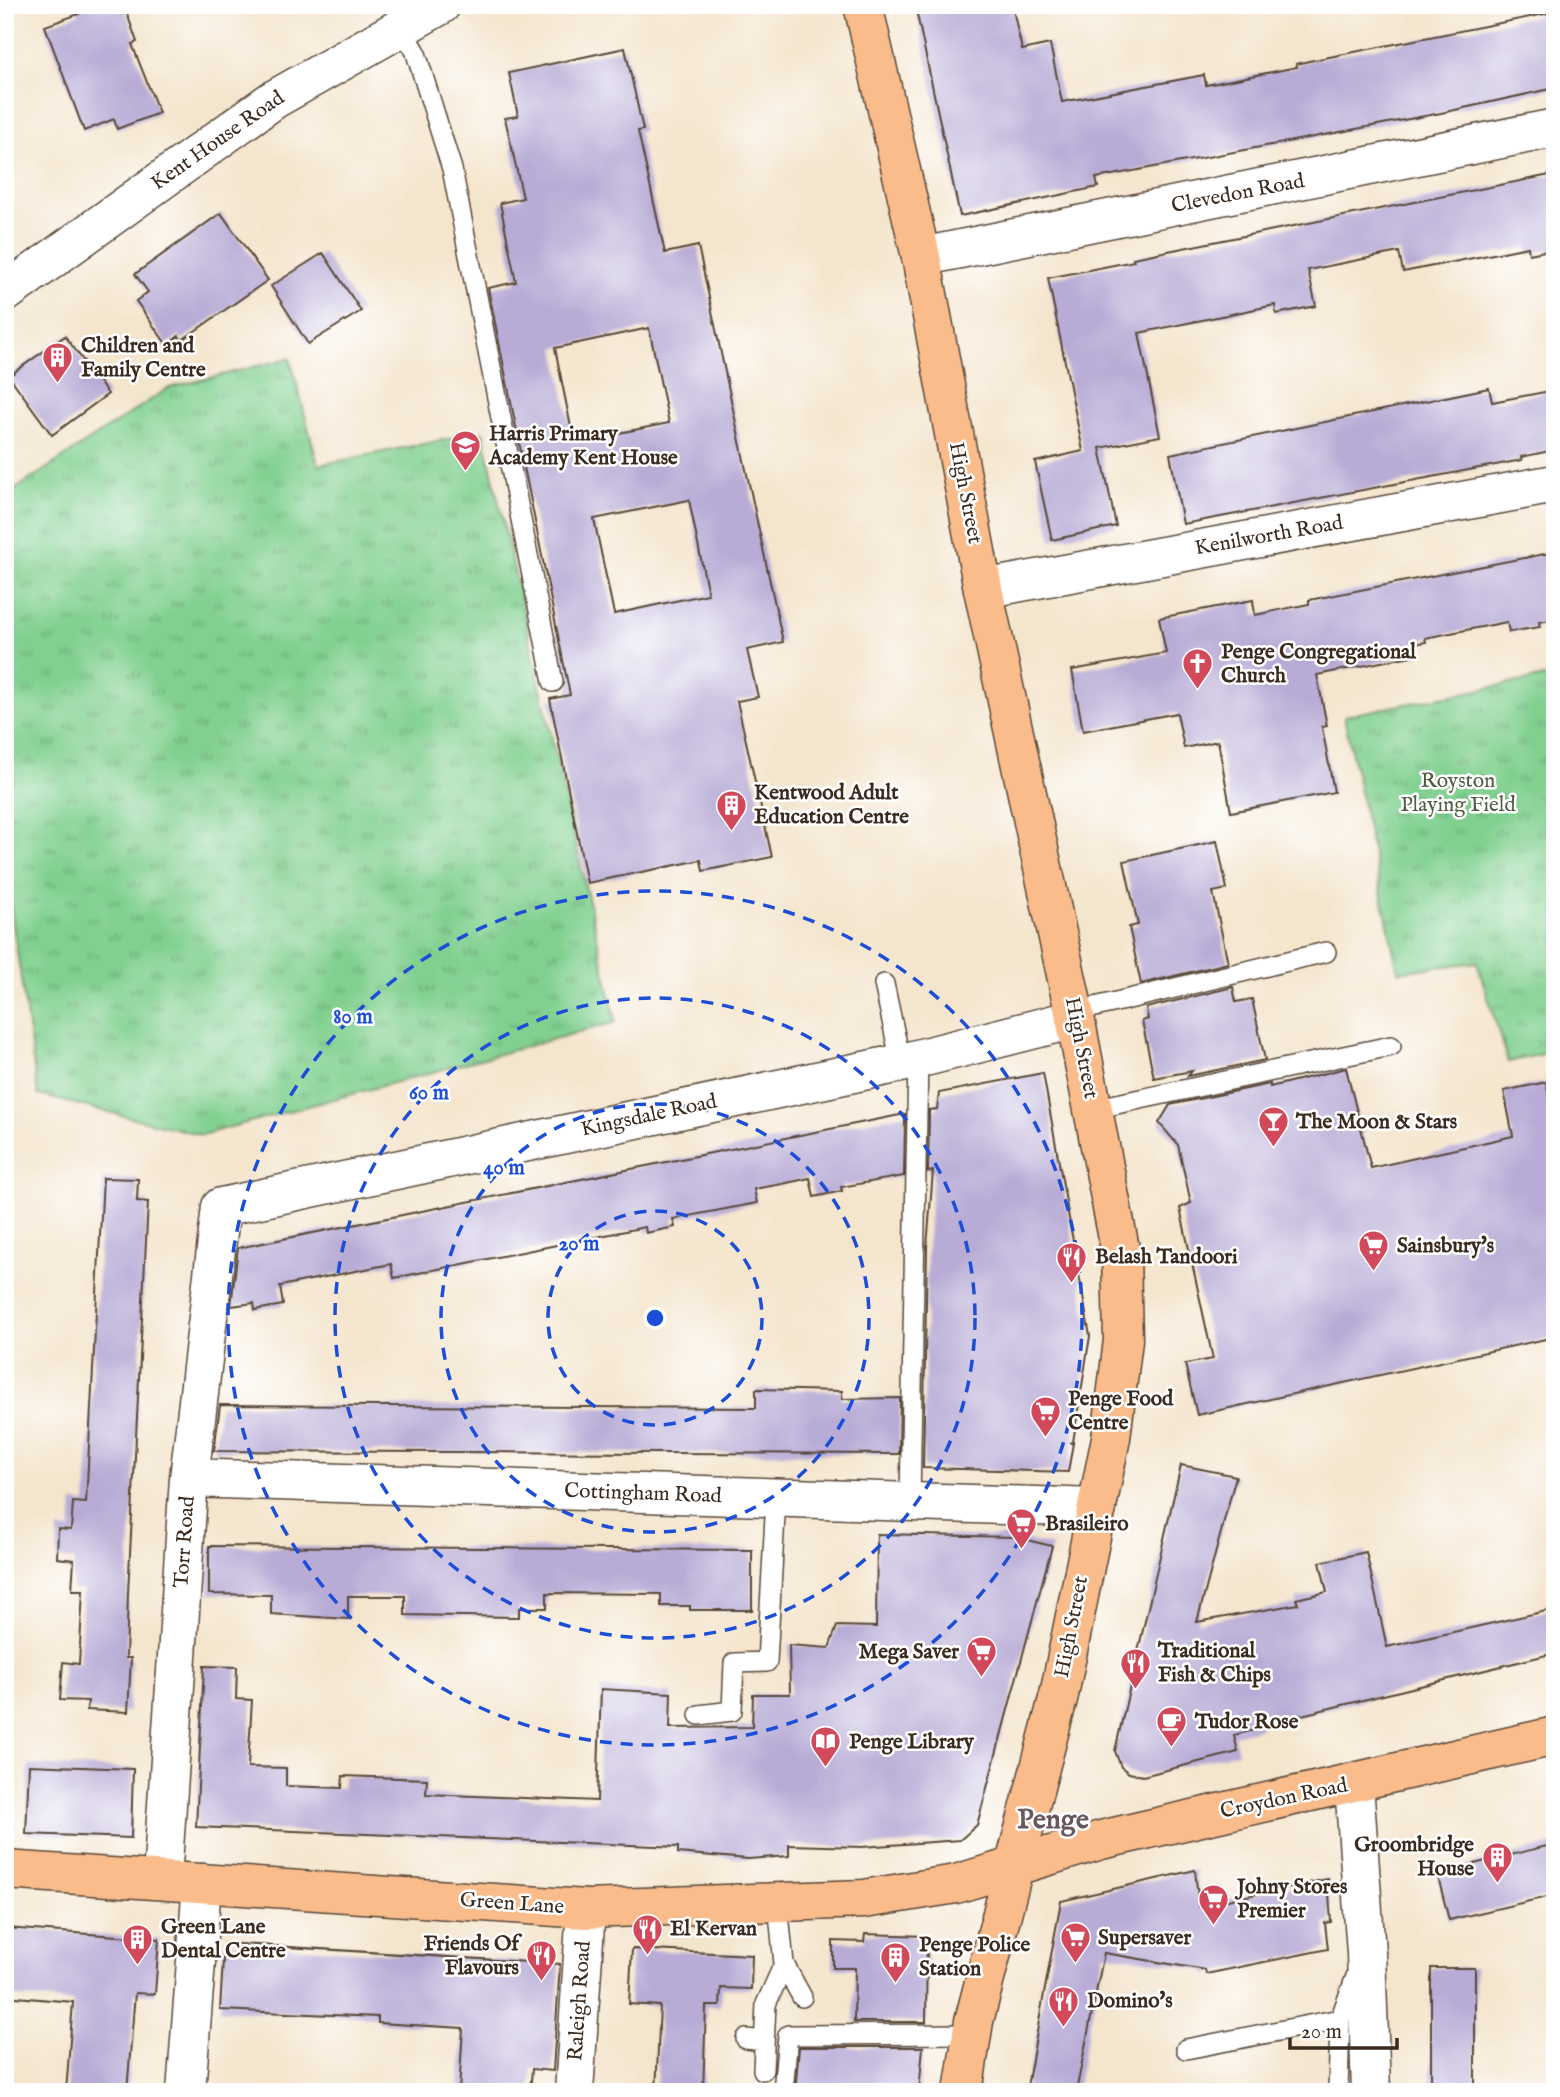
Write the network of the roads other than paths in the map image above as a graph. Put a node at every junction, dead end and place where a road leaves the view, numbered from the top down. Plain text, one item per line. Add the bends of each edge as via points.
1 (441, 5) edge
2 (863, 5) edge
3 (401, 28) junction
4 (1555, 128) edge
5 (921, 257) junction
6 (5, 293) edge
7 (1555, 484) edge
8 (983, 589) junction
9 (553, 682) dead end
10 (1326, 952) dead end
11 (884, 984) dead end
12 (1075, 1016) junction
13 (1391, 1046) dead end
14 (909, 1061) junction
15 (1093, 1109) junction
16 (221, 1207) joint
17 (189, 1478) junction
18 (776, 1498) junction
19 (909, 1502) junction
20 (1097, 1508) junction
21 (699, 1714) dead end
22 (1555, 1736) edge
23 (1354, 1784) junction
24 (1015, 1865) junction
25 (5, 1870) edge
26 (162, 1879) junction
27 (202, 1883) junction
28 (778, 1903) junction
29 (586, 1909) junction
30 (1366, 1953) junction
31 (784, 1964) junction
32 (802, 1997) dead end
33 (1340, 2019) junction
34 (972, 2034) junction
35 (1186, 2049) dead end
36 (763, 2070) dead end
37 (186, 2092) edge
38 (574, 2092) edge
39 (783, 2092) edge
40 (963, 2092) edge
41 (1338, 2092) edge
42 (1371, 2092) edge

1 - 3 street, Kent House Road
2 - 5 main road, High Street
3 - 6 street, Kent House Road via 273,100
3 - 9 lane via 415,50 452,169
4 - 5 street, Clevedon Road
5 - 8 main road, High Street
7 - 8 street, Kenilworth Road
8 - 12 main road, High Street
10 - 12 lane
11 - 14 lane
12 - 14 street, Kingsdale Road
12 - 15 main road, High Street
13 - 15 lane
14 - 16 street, Kingsdale Road
14 - 19 lane
15 - 20 main road, High Street via 1121,1254 1123,1340
16 - 17 street, Torr Road
17 - 18 street, Cottingham Road
17 - 26 street, Torr Road
18 - 19 street, Cottingham Road
18 - 21 lane via 767,1662 734,1662 732,1711
19 - 20 street, Cottingham Road
20 - 24 main road, High Street via 1059,1695
22 - 23 main road, Croydon Road
23 - 24 main road, Croydon Road via 1101,1840
23 - 30 street
24 - 28 main road, Green Lane via 957,1885 864,1899
24 - 34 main road, High Street
25 - 26 main road, Green Lane
26 - 27 main road, Green Lane
27 - 29 main road, Green Lane
27 - 37 street
28 - 29 main road, Green Lane
28 - 31 lane
29 - 38 street, Raleigh Road
30 - 33 lane
30 - 42 street
31 - 32 lane
31 - 36 lane via 755,2040
33 - 35 lane
33 - 41 lane
34 - 39 lane via 789,2035
34 - 40 main road, High Street

